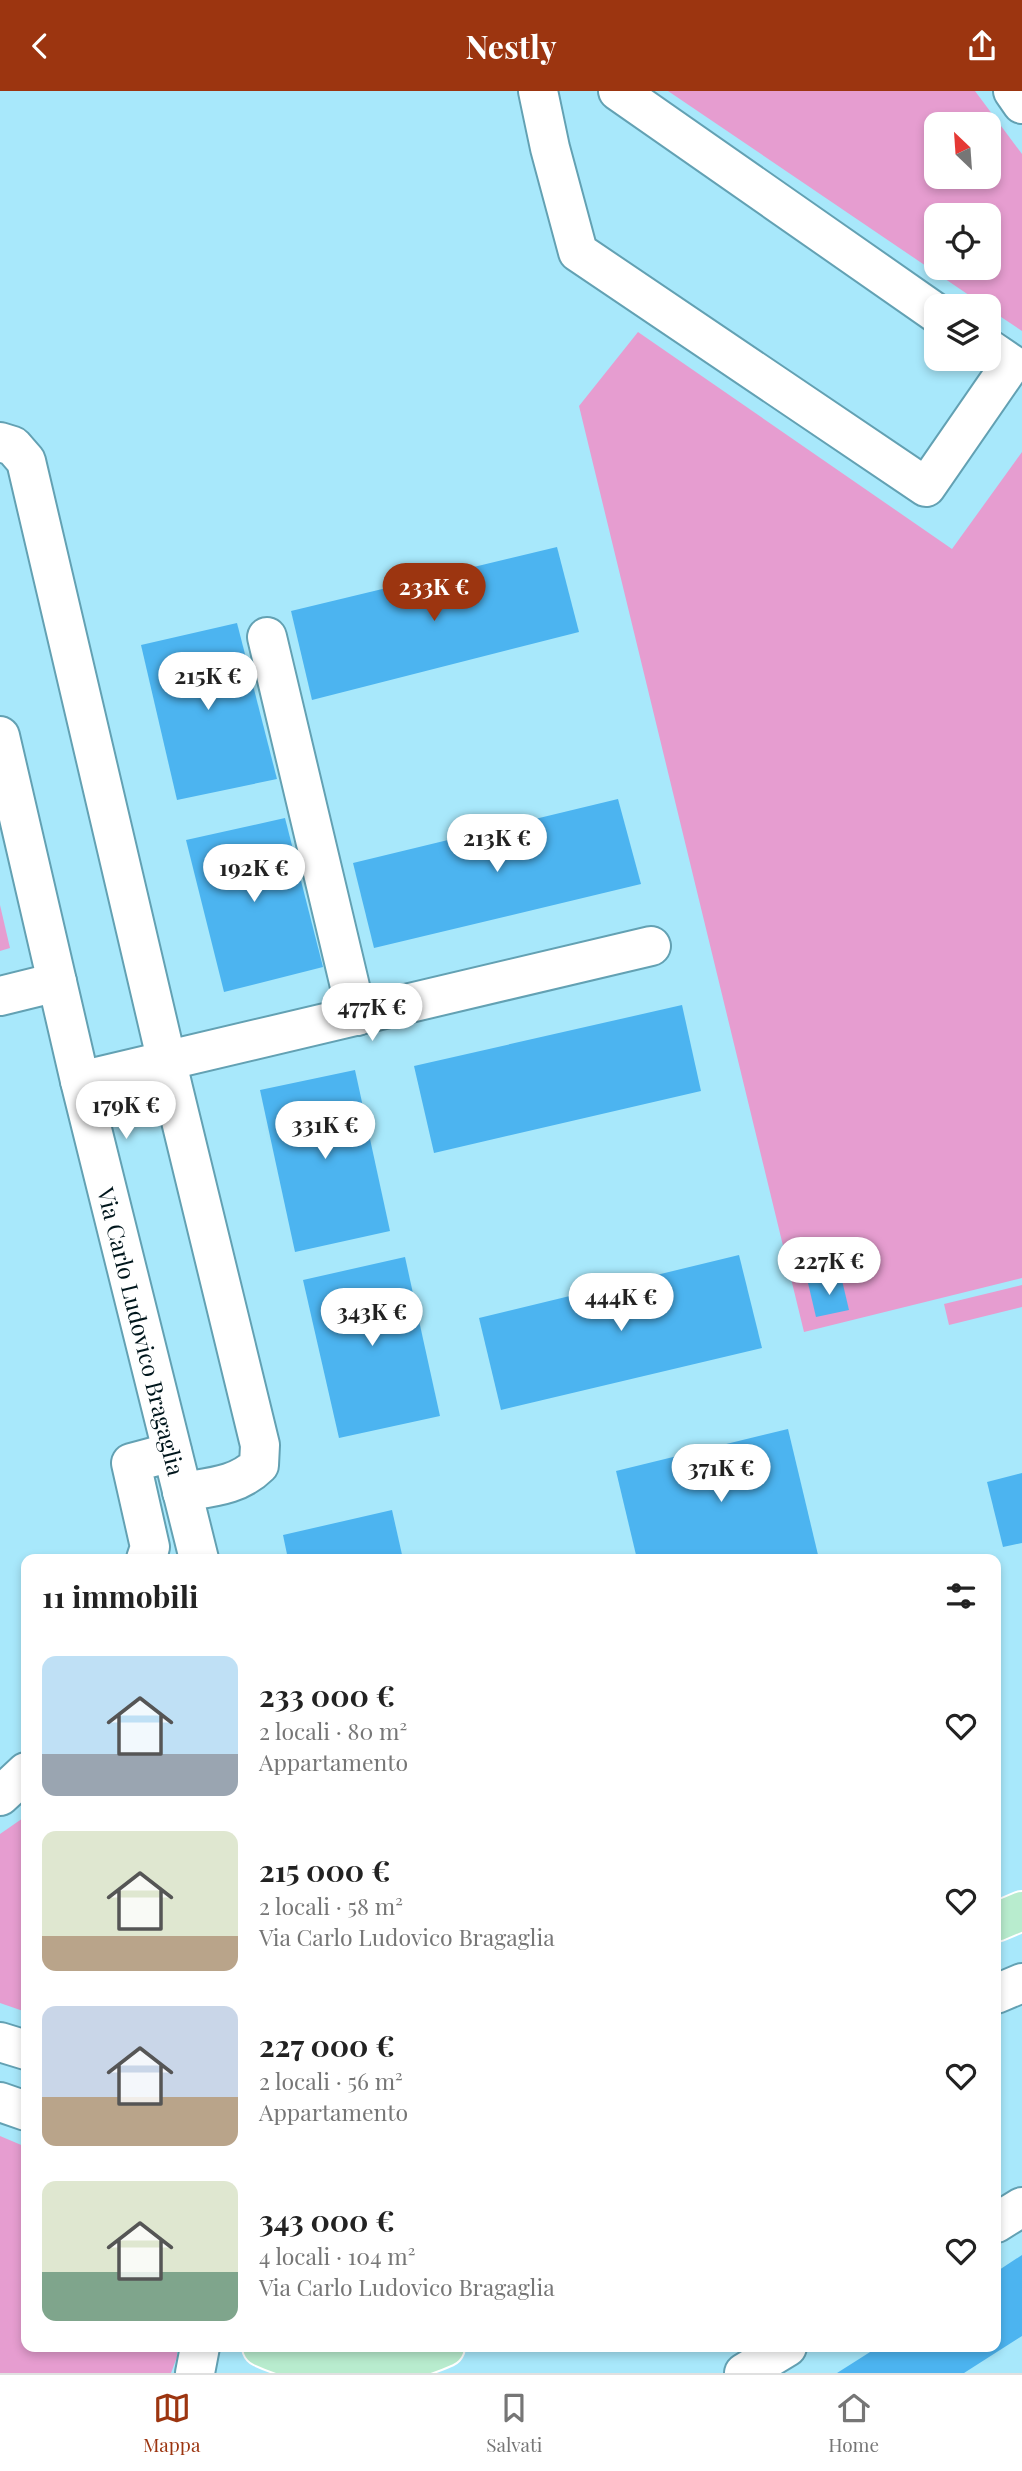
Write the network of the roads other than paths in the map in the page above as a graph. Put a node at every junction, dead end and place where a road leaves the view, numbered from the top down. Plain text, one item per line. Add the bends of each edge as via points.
1 (538, 91) edge
2 (618, 91) edge
3 (1013, 91) edge
4 (1022, 104) edge
5 (924, 305) edge
6 (1001, 358) edge
7 (0, 443) edge
8 (267, 637) dead end
9 (0, 736) edge
10 (651, 946) dead end
11 (57, 982) junction
12 (0, 996) edge
13 (357, 1016) junction
14 (167, 1061) junction
15 (80, 1081) junction
16 (172, 1452) junction
17 (182, 1492) junction
18 (148, 1554) edge
19 (198, 1554) edge
20 (1022, 1911) edge
21 (1001, 1920) edge
22 (1022, 1983) edge
23 (1001, 1992) edge
24 (0, 2042) edge
25 (21, 2048) edge
26 (0, 2102) edge
27 (21, 2109) edge
28 (1022, 2207) edge
29 (1001, 2220) edge
30 (199, 2352) edge
31 (435, 2352) edge
32 (449, 2352) edge
33 (780, 2352) edge
34 (791, 2352) edge
35 (287, 2361) edge
36 (195, 2373) edge
37 (433, 2373) edge
38 (744, 2373) edge
39 (806, 2373) edge

1 - 6 street via 578,251 926,487 1010,364
2 - 5 street
3 - 4 street
7 - 14 street via 13,446 26,461
8 - 13 street
9 - 11 street, Via Carlo Ludovico Bragaglia
10 - 13 street
11 - 12 street
11 - 15 street, Via Carlo Ludovico Bragaglia
13 - 14 street
14 - 15 street
14 - 17 street via 260,1445 259,1465 248,1476
15 - 16 street, Via Carlo Ludovico Bragaglia
16 - 17 street, Via Carlo Ludovico Bragaglia
16 - 18 street via 131,1463 150,1547
17 - 19 street, Via Carlo Ludovico Bragaglia
20 - 21 main road
22 - 23 street
24 - 25 street
26 - 27 street
28 - 29 street
30 - 36 street
31 - 35 main road via 395,2368 366,2372 341,2373
32 - 37 main road
33 - 38 street
34 - 39 street

